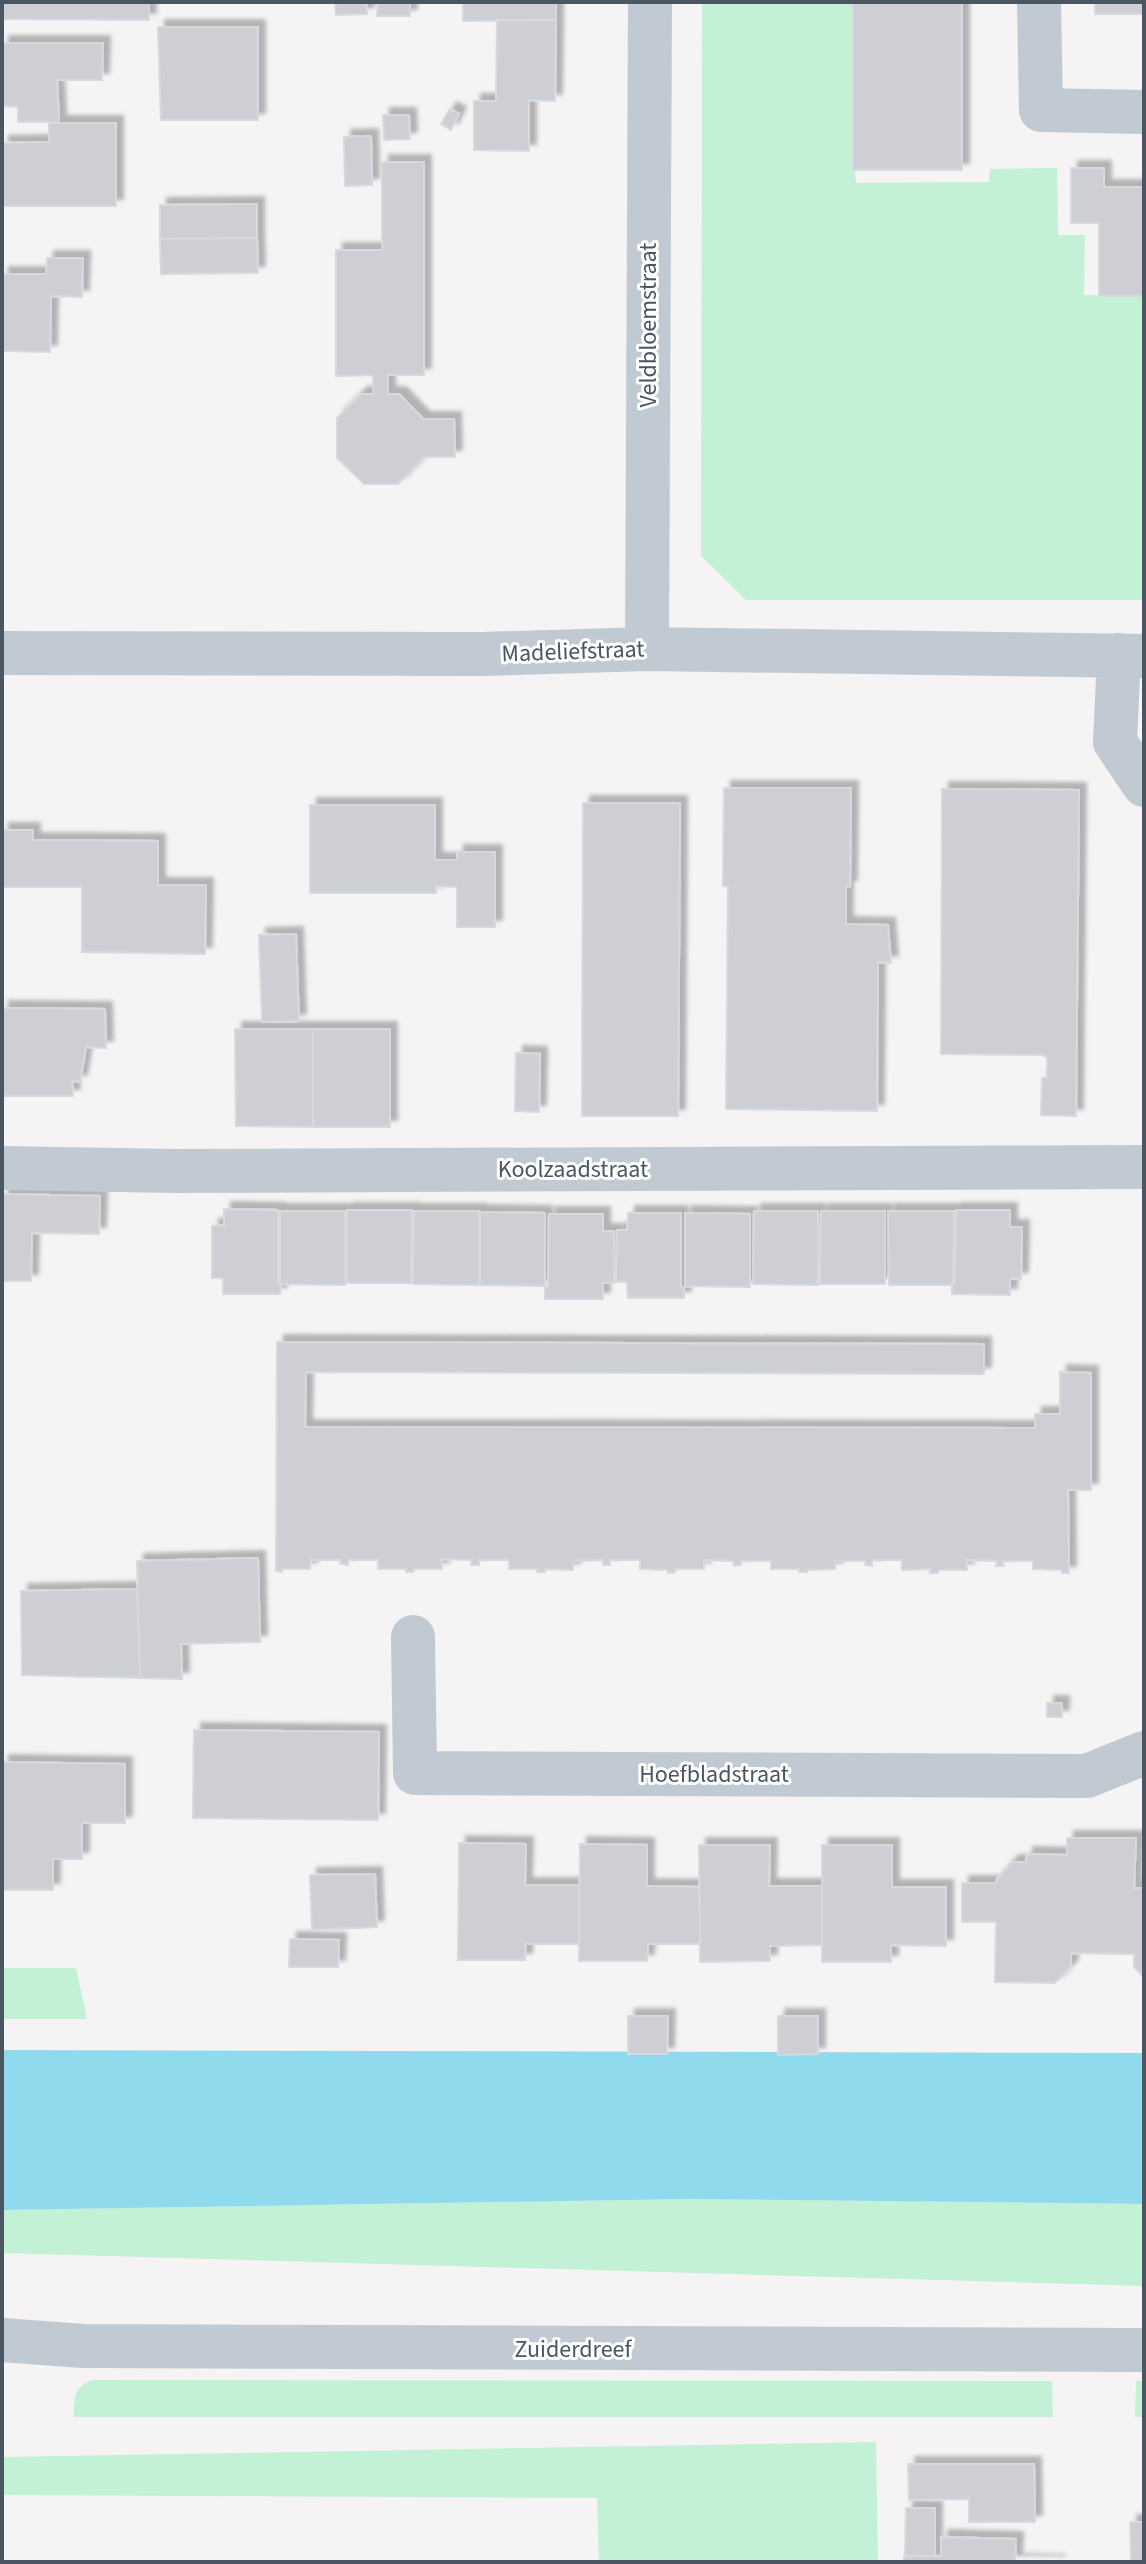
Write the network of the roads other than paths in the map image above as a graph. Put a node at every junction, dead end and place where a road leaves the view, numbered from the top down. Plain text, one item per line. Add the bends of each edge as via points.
1 (650, 2) edge
2 (1039, 2) edge
3 (1144, 112) edge
4 (647, 649) junction
5 (2, 653) edge
6 (1132, 655) edge
7 (1144, 785) edge
8 (1144, 1167) edge
9 (2, 1168) edge
10 (413, 1637) dead end
11 (1144, 1753) edge
12 (2, 2340) edge
13 (1144, 2350) edge

1 - 4 street, Veldbloemstraat
2 - 3 street via 1041,110
4 - 5 street, Madeliefstraat
4 - 6 street, Madeliefstraat
6 - 7 street via 1115,742
8 - 9 street, Koolzaadstraat
10 - 11 street, Hoefbladstraat via 415,1773 1087,1776
12 - 13 street, Zuiderdreef via 99,2347

